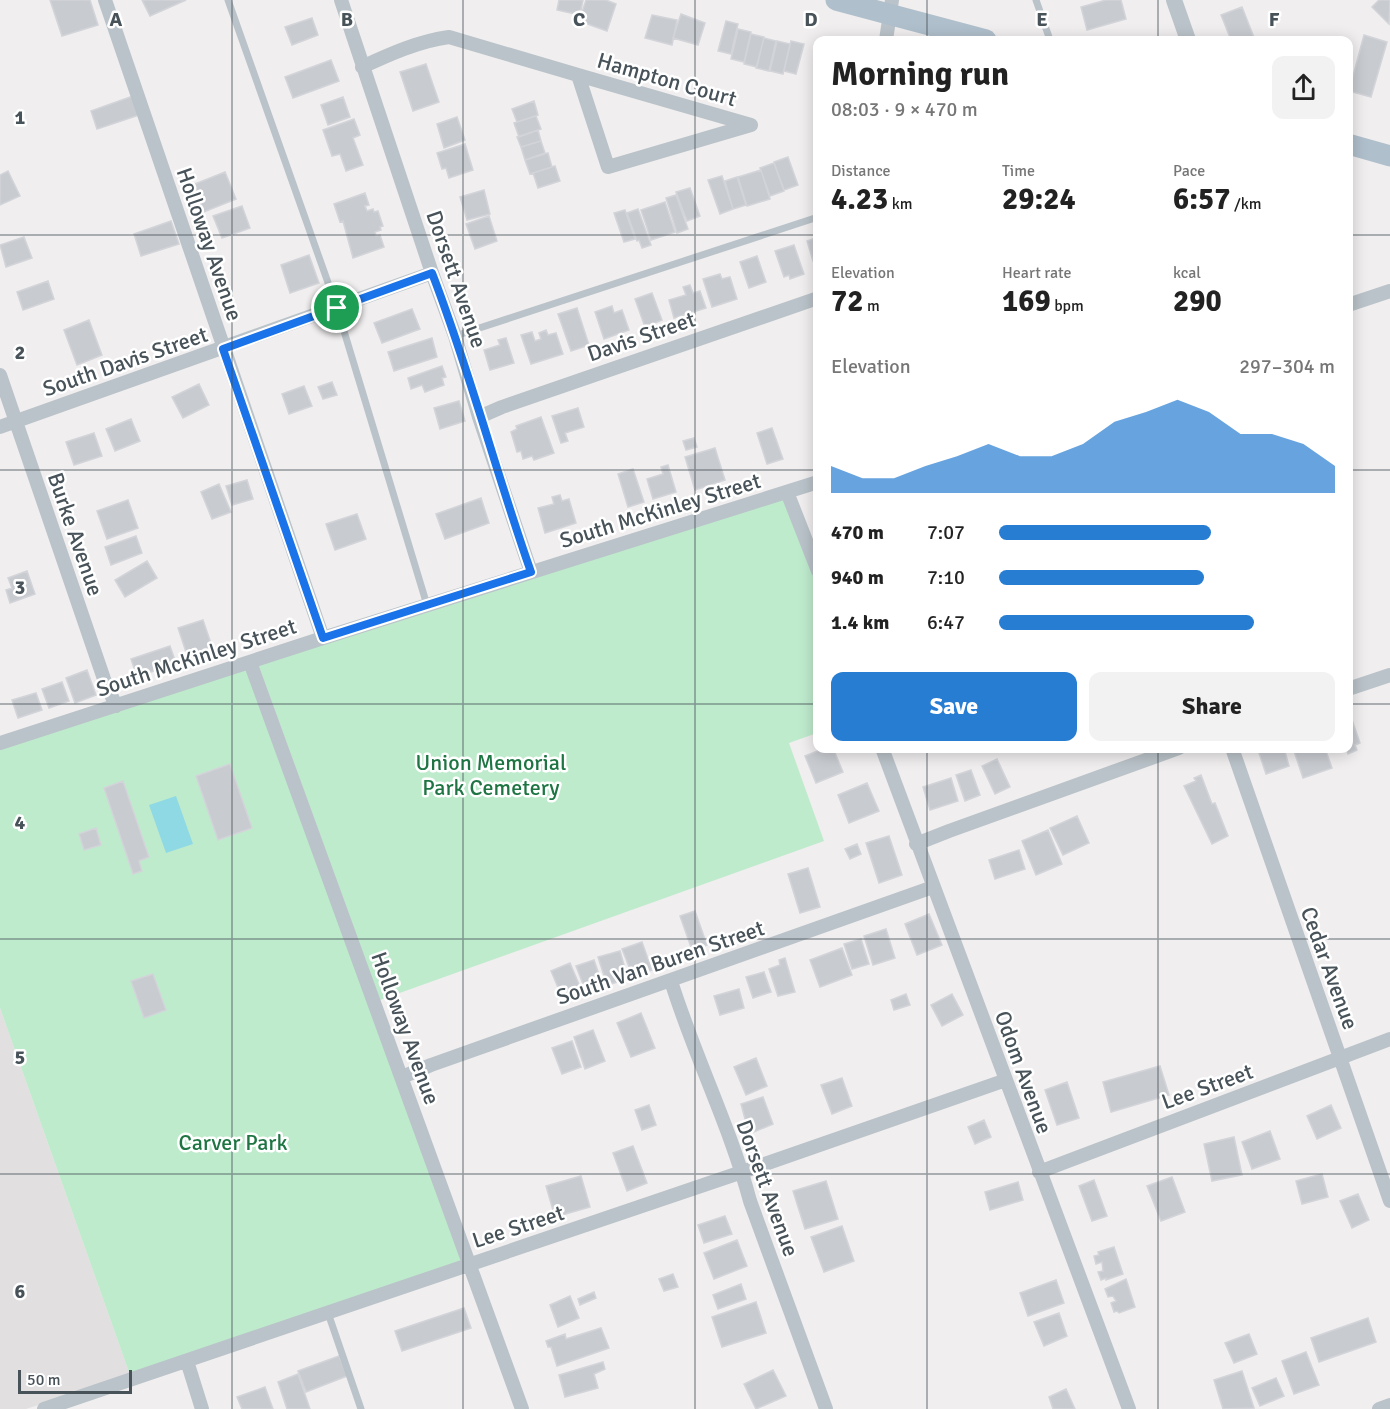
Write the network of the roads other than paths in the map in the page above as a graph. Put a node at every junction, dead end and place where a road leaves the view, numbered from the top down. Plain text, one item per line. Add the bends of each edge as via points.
1 (105, 0) edge
2 (228, 0) edge
3 (341, 0) edge
4 (836, 0) edge
5 (1036, 0) edge
6 (1174, 0) edge
7 (891, 8) edge
8 (887, 36) edge
9 (972, 36) edge
10 (1049, 36) edge
11 (1187, 36) edge
12 (362, 67) junction
13 (578, 75) junction
14 (1353, 145) edge
15 (1390, 156) edge
16 (813, 220) edge
17 (432, 273) junction
18 (1390, 291) edge
19 (813, 300) edge
20 (1353, 303) edge
21 (337, 308) junction
22 (455, 336) junction
23 (223, 349) junction
24 (0, 375) edge
25 (479, 417) junction
26 (16, 421) junction
27 (0, 427) edge
28 (813, 484) edge
29 (787, 492) junction
30 (813, 558) edge
31 (531, 572) junction
32 (427, 605) junction
33 (323, 638) junction
34 (250, 662) junction
35 (1390, 675) edge
36 (1353, 687) edge
37 (116, 706) junction
38 (0, 743) edge
39 (884, 753) edge
40 (1165, 753) edge
41 (1234, 753) edge
42 (916, 844) junction
43 (933, 887) junction
44 (671, 981) junction
45 (1390, 1039) edge
46 (1340, 1057) junction
47 (402, 1077) junction
48 (1006, 1080) junction
49 (1040, 1172) junction
50 (742, 1173) junction
51 (1390, 1201) edge
52 (469, 1264) junction
53 (328, 1313) junction
54 (187, 1360) junction
55 (1390, 1405) edge
56 (44, 1409) edge
57 (202, 1409) edge
58 (362, 1409) edge
59 (522, 1409) edge
60 (826, 1409) edge
61 (1129, 1409) edge
62 (1379, 1409) edge

1 - 23 street, Holloway Avenue
2 - 21 lane
3 - 12 street, Dorsett Avenue
4 - 7 main road
5 - 10 lane
6 - 11 street
7 - 8 street
7 - 9 main road via 899,16
12 - 13 street, Hampton Court via 395,52 449,37
12 - 17 street, Dorsett Avenue
13 - 13 street, Hampton Court via 698,110 751,125 608,167
14 - 15 main road
16 - 22 lane
17 - 21 street, South Davis Street
17 - 22 street, Dorsett Avenue
18 - 20 street
19 - 25 street, Davis Street
21 - 23 street, South Davis Street
21 - 32 lane
22 - 25 street, Dorsett Avenue
23 - 26 street, South Davis Street
23 - 33 street, Holloway Avenue
24 - 26 street, Burke Avenue
25 - 31 street, Dorsett Avenue
26 - 27 street, South Davis Street
26 - 37 street, Burke Avenue
28 - 29 street, South McKinley Street
29 - 30 street
29 - 31 street, South McKinley Street
31 - 32 street, South McKinley Street
32 - 33 street, South McKinley Street
33 - 34 street, South McKinley Street
34 - 37 street, South McKinley Street
34 - 47 street, Holloway Avenue
35 - 36 street
37 - 38 street, South McKinley Street
39 - 42 street, Odom Avenue
40 - 42 street
41 - 46 street, Cedar Avenue
42 - 43 street, Odom Avenue
43 - 44 street, South Van Buren Street
43 - 48 street, Odom Avenue
44 - 47 street, South Van Buren Street
44 - 50 street, Dorsett Avenue
45 - 46 street, Lee Street
46 - 49 street, Lee Street
46 - 51 street, Cedar Avenue
47 - 52 street, Holloway Avenue
48 - 49 street, Odom Avenue
48 - 50 street, Lee Street
49 - 61 street, Odom Avenue
50 - 52 street, Lee Street
50 - 60 street, Dorsett Avenue
52 - 53 street, Lee Street
52 - 59 street, Holloway Avenue
53 - 54 street, Lee Street
53 - 58 lane
54 - 56 street, Lee Street
54 - 57 street
55 - 62 street

